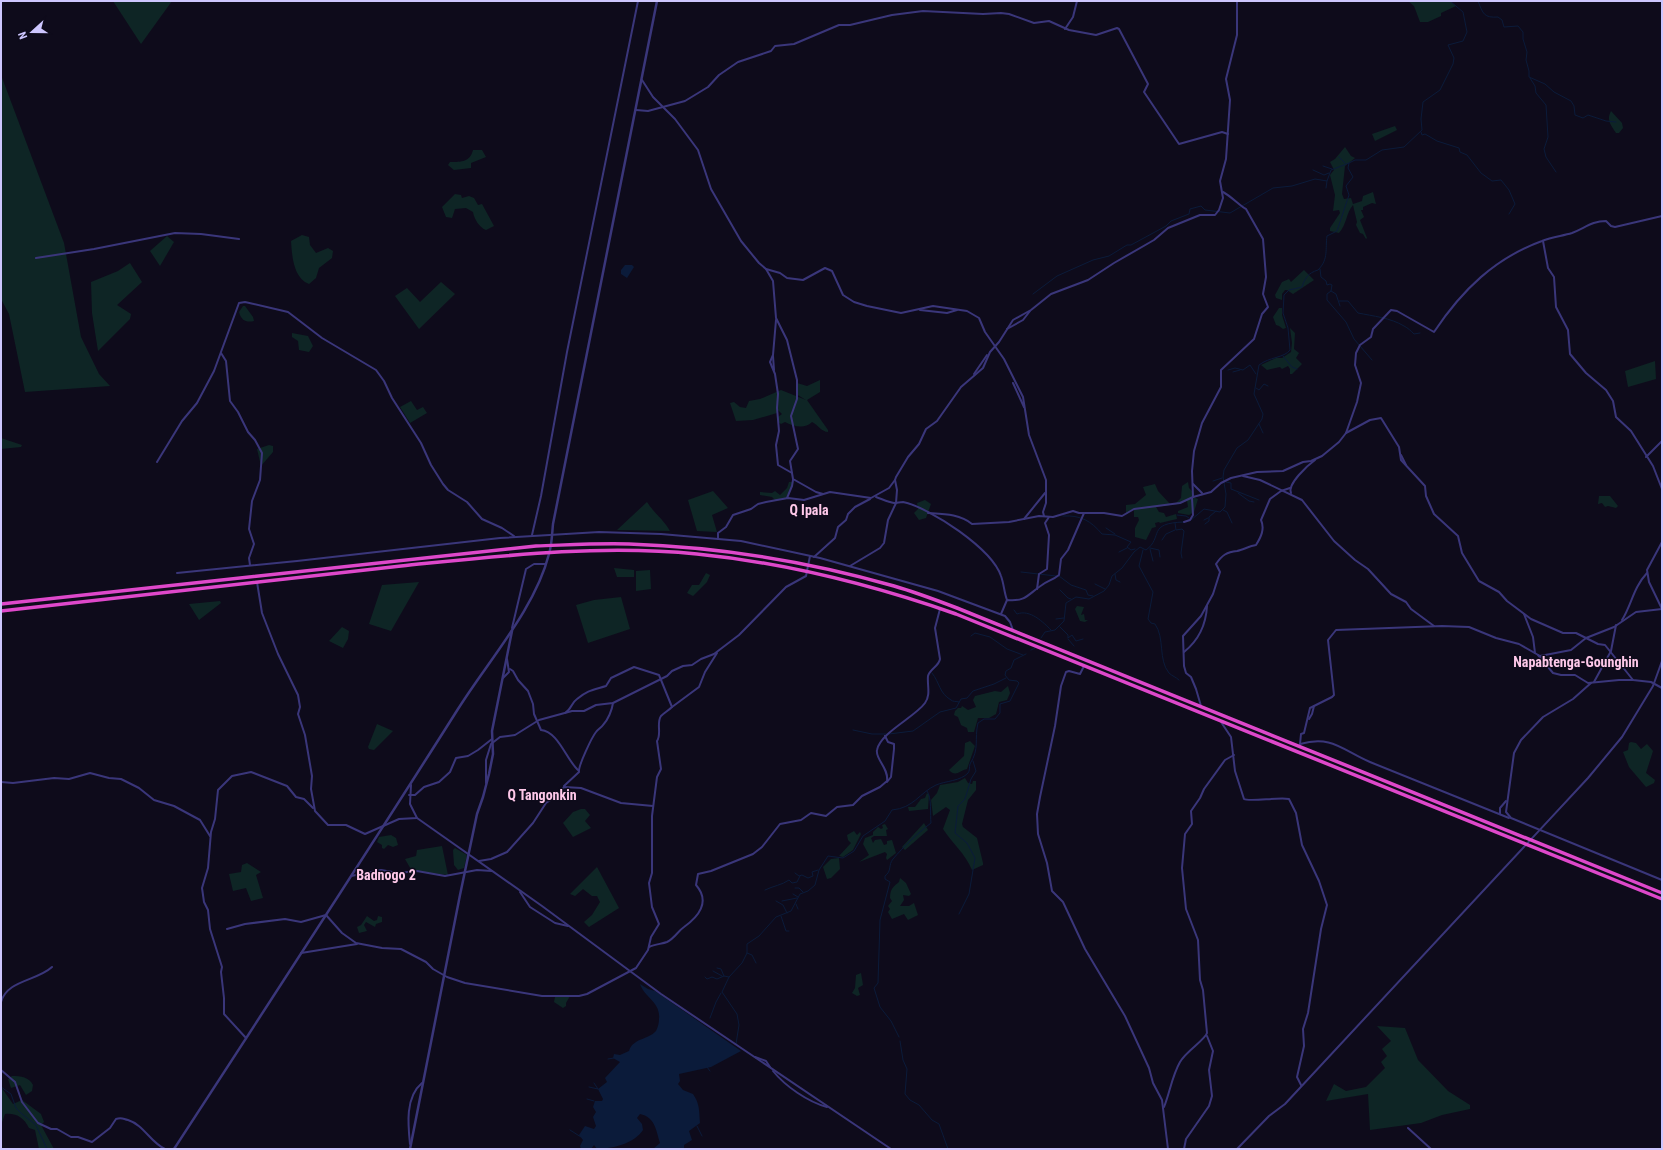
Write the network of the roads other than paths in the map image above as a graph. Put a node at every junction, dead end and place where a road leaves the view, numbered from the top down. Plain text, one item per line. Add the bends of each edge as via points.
1 (638, 1) edge
2 (657, 1) edge
3 (1077, 1) edge
4 (1237, 1) edge
5 (1065, 29) junction
6 (642, 80) junction
7 (662, 107) junction
8 (636, 110) junction
9 (1228, 134) junction
10 (1223, 192) junction
11 (1662, 216) edge
12 (239, 239) dead end
13 (1542, 241) junction
14 (36, 258) dead end
15 (766, 269) junction
16 (919, 310) junction
17 (960, 310) junction
18 (1031, 310) junction
19 (776, 318) junction
20 (1006, 330) junction
21 (996, 346) junction
22 (220, 353) junction
23 (1346, 433) junction
24 (1662, 441) edge
25 (1322, 456) junction
26 (1646, 457) junction
27 (157, 462) dead end
28 (792, 473) junction
29 (1241, 476) junction
30 (793, 478) junction
31 (895, 480) junction
32 (1193, 483) junction
33 (1290, 488) junction
34 (1662, 489) edge
35 (1281, 491) junction
36 (1046, 492) junction
37 (1202, 493) junction
38 (823, 494) junction
39 (1291, 494) junction
40 (876, 496) junction
41 (1192, 497) junction
42 (786, 498) junction
43 (871, 498) junction
44 (896, 503) junction
45 (928, 513) junction
46 (1084, 513) junction
47 (1044, 516) junction
48 (1049, 517) junction
49 (1024, 519) junction
50 (1184, 522) dead end
51 (552, 534) junction
52 (532, 536) junction
53 (515, 537) junction
54 (718, 539) junction
55 (1662, 542) edge
56 (550, 546) junction
57 (550, 552) junction
58 (810, 556) junction
59 (814, 557) junction
60 (546, 564) junction
61 (809, 564) junction
62 (250, 565) junction
63 (848, 566) junction
64 (808, 570) junction
65 (177, 573) dead end
66 (1647, 573) junction
67 (257, 582) junction
68 (1036, 591) junction
69 (1008, 600) junction
70 (1, 604) edge
71 (1207, 605) junction
72 (940, 608) junction
73 (1662, 609) edge
74 (1, 611) edge
75 (1524, 613) junction
76 (1001, 614) junction
77 (1662, 618) edge
78 (1621, 620) junction
79 (1616, 625) junction
80 (1435, 626) junction
81 (512, 628) junction
82 (1662, 628) edge
83 (1013, 630) junction
84 (1586, 638) junction
85 (717, 651) junction
86 (1611, 651) junction
87 (1183, 652) junction
88 (1535, 653) junction
89 (1548, 653) junction
90 (507, 654) junction
91 (1538, 655) junction
92 (1662, 661) edge
93 (1546, 663) junction
94 (1084, 666) junction
95 (510, 669) junction
96 (502, 679) junction
97 (660, 679) junction
98 (1633, 680) junction
99 (1592, 683) junction
100 (1654, 684) junction
101 (1662, 688) edge
102 (613, 703) junction
103 (1201, 706) junction
104 (1314, 706) junction
105 (672, 707) junction
106 (565, 713) junction
107 (1309, 719) junction
108 (537, 721) junction
109 (1221, 721) junction
110 (885, 736) junction
111 (492, 738) junction
112 (492, 744) junction
113 (1298, 744) junction
114 (1234, 754) junction
115 (579, 771) junction
116 (1, 782) edge
117 (411, 784) junction
118 (884, 784) junction
119 (486, 787) junction
120 (564, 787) junction
121 (409, 795) junction
122 (1506, 800) junction
123 (653, 806) junction
124 (314, 809) junction
125 (1500, 814) junction
126 (417, 818) junction
127 (1510, 818) junction
128 (383, 827) junction
129 (1539, 830) junction
130 (210, 836) junction
131 (1530, 840) junction
132 (1525, 844) junction
133 (469, 854) junction
134 (479, 861) junction
135 (493, 871) junction
136 (465, 872) junction
137 (351, 876) junction
138 (1662, 880) edge
139 (520, 891) junction
140 (1662, 893) edge
141 (1662, 899) edge
142 (326, 915) junction
143 (570, 927) junction
144 (227, 929) dead end
145 (358, 944) junction
146 (649, 947) junction
147 (301, 953) junction
148 (52, 967) dead end
149 (631, 971) junction
150 (444, 974) junction
151 (1, 1002) edge
152 (1, 1006) edge
153 (1207, 1034) junction
154 (246, 1038) junction
155 (772, 1069) junction
156 (1, 1070) edge
157 (422, 1083) junction
158 (1301, 1085) junction
159 (829, 1107) junction
160 (1163, 1108) junction
161 (1408, 1128) dead end
162 (410, 1147) edge
163 (165, 1149) edge
164 (174, 1149) edge
165 (891, 1149) edge
166 (1168, 1149) edge
167 (1184, 1149) edge
168 (1237, 1149) edge
169 (1431, 1149) edge

1 - 52 street
2 - 6 street
3 - 5 street via 1073,17
4 - 9 street via 1238,35 1226,79 1230,100
5 - 7 street via 1049,21 1034,23 1009,14 923,12 892,14 850,25 838,24 794,44 775,46 771,51 738,62 719,75 708,87 685,101
5 - 9 street via 1096,35 1119,29 1148,84 1144,92 1179,144 1222,132
6 - 7 street
6 - 8 street
7 - 8 street via 648,111
7 - 15 street via 675,119 698,150 711,189 728,221 753,257
8 - 51 street
9 - 10 street via 1226,159 1220,181
10 - 18 street via 1216,214 1200,215 1168,228 1154,240 1088,280 1051,294
10 - 32 street via 1246,209 1263,238 1266,277 1262,294 1268,307 1262,314 1254,339 1221,370 1221,387 1202,423 1194,451
11 - 13 street via 1615,227 1606,221 1594,222 1573,232
12 - 14 street via 174,233
13 - 23 street via 1505,259 1481,276 1434,332 1391,310 1356,353 1355,365 1361,383 1355,410
13 - 26 street via 1548,268 1554,277 1556,307 1568,330 1570,354 1586,373 1606,390 1613,401 1616,417 1631,431
15 - 16 street via 787,278 804,280 825,268 832,271 843,295 854,302 901,313
15 - 19 street via 773,281
16 - 17 street via 947,313
16 - 17 street via 933,306
17 - 21 street via 979,318
18 - 20 street via 1023,320
18 - 20 street via 1013,320
19 - 28 street via 787,340 797,380 797,399 791,416 798,449 790,461
19 - 28 street via 773,355 778,394 777,462 779,466
20 - 21 street
21 - 31 street via 986,355 973,376 954,395 937,421 926,429
21 - 36 street via 1022,394 1029,435 1046,480
22 - 27 street via 214,371 197,403 182,421
22 - 53 street via 239,303 245,302 292,314 322,338 376,370 443,484 467,502 482,519
22 - 62 street via 226,361 230,401 262,453 260,480 255,490 248,529 254,544 249,558
23 - 25 street
23 - 75 street via 1370,420 1381,418 1399,447 1401,460 1425,486 1426,496 1434,514 1458,536 1462,552 1477,579 1499,592
24 - 26 street
25 - 29 street via 1283,471
25 - 33 street via 1298,476
26 - 34 street via 1655,470
28 - 30 street
29 - 35 street via 1260,480
29 - 37 street via 1224,481 1211,492
30 - 38 street
30 - 42 street
31 - 40 street via 889,488
31 - 44 street
32 - 37 street
32 - 41 street
33 - 35 street
33 - 39 street
35 - 39 street
35 - 71 street via 1270,499 1261,520 1262,533 1256,545 1228,552 1216,564 1220,572
36 - 47 street
36 - 49 street
37 - 41 street
38 - 42 street via 802,500
38 - 43 street via 833,492
39 - 80 street via 1305,503 1334,541 1368,569 1391,594 1406,602 1411,609
40 - 43 street
40 - 44 street
41 - 46 street via 1180,503 1134,509 1122,516
41 - 50 street via 1193,515 1190,520
42 - 54 street via 758,504 734,514 726,527 718,533
43 - 59 street via 848,514 846,520 838,527 835,538
44 - 45 street via 902,502
44 - 63 street via 888,520 886,538 882,546 854,565
45 - 49 street via 942,512 965,518 972,524
45 - 69 street via 958,530 981,548 1001,576 1002,587
46 - 48 street via 1073,511
46 - 68 street via 1068,550 1061,559 1059,576 1043,584
47 - 48 street
47 - 49 street
48 - 68 street via 1045,523 1049,535 1047,569 1039,574
51 - 52 street
51 - 54 street via 599,532
51 - 56 street
52 - 53 street
53 - 62 street
54 - 58 street via 741,541
55 - 66 street
56 - 57 street
56 - 61 highway via 680,546
56 - 70 highway via 492,550
57 - 60 street
57 - 64 highway via 603,550 695,554
57 - 67 highway
58 - 59 street
58 - 61 street
59 - 63 street
60 - 81 street via 531,600
60 - 81 street via 534,564 526,569
61 - 64 street
61 - 83 highway via 896,586
62 - 65 street
63 - 76 street via 938,591
64 - 72 highway
64 - 85 street via 806,576 786,587 738,635
66 - 73 street
66 - 78 street via 1637,585 1632,601
67 - 74 highway
67 - 124 street via 262,613 298,695 298,714 304,730 312,776
68 - 69 street via 1021,600
69 - 76 street
71 - 87 street via 1199,619 1185,633
71 - 87 street via 1206,620 1200,633 1193,645
72 - 94 highway
72 - 110 street via 935,628 940,659 928,676 926,702
73 - 78 street via 1639,611
75 - 84 street via 1562,633 1576,633
75 - 88 street via 1533,637
76 - 83 street via 1010,622
77 - 82 street
78 - 79 street
79 - 84 street
79 - 86 street
80 - 88 street via 1472,627 1496,638 1519,644
80 - 104 street via 1336,630 1328,640 1334,695
81 - 90 street
81 - 117 street
83 - 103 highway
84 - 86 street via 1605,645
84 - 89 street via 1571,650
85 - 97 street
85 - 105 street via 699,687
86 - 98 street
86 - 99 street
87 - 103 street via 1186,674 1196,689
88 - 91 street
89 - 91 street
89 - 93 street
90 - 95 street
90 - 96 street
91 - 93 street
92 - 100 street
93 - 99 street via 1555,674 1575,675
94 - 109 highway
94 - 160 street via 1080,674 1066,672 1061,686 1037,814 1038,834 1052,891 1063,902 1088,954 1125,1016 1149,1068
95 - 96 street
95 - 108 street via 528,691
96 - 111 street
97 - 102 street
97 - 105 street
97 - 106 street via 658,674 640,668 629,668 612,678 606,686 594,688 575,700 571,709
98 - 99 street
98 - 100 street
99 - 122 street via 1573,699 1543,717 1521,740 1514,753
100 - 101 street
100 - 129 street via 1622,737
102 - 106 street via 596,705 580,712
102 - 115 street via 605,722 592,738
103 - 113 highway
104 - 107 street
104 - 107 street via 1308,711
105 - 123 street via 660,720 660,737 657,741 661,769 657,777
106 - 108 street
107 - 113 street
108 - 112 street via 520,733 503,736
108 - 115 street via 542,730 549,732 556,740 571,764
109 - 114 street via 1231,737
109 - 132 highway
110 - 118 street via 876,752 887,773 887,781
110 - 118 street via 888,742 894,744 894,758 890,780
111 - 112 street
111 - 121 street via 468,756 456,758 450,772 438,782 415,795
112 - 119 street via 493,754
112 - 119 street via 485,766
113 - 125 street via 1313,741 1333,742 1370,762
113 - 131 highway
114 - 153 street via 1225,760 1190,811 1192,824 1186,831 1183,854 1186,909 1198,940
114 - 158 street via 1235,771 1245,800 1290,801 1296,813 1302,845 1326,898 1327,911 1321,930 1312,993 1303,1029 1304,1046 1297,1077
115 - 120 street
116 - 130 street via 69,779 90,773 121,779 154,800 174,806 200,820
117 - 121 street
117 - 128 street
118 - 146 street via 867,793 853,805 837,807 826,816 811,813 801,820 780,824 762,847 753,854 698,874 696,885 700,889 702,903 694,921 670,940
119 - 133 street via 477,814
120 - 123 street via 581,788 621,803
120 - 134 street via 546,803 533,823 507,852
121 - 126 street via 411,809
122 - 125 street via 1500,808
122 - 127 street via 1506,812
123 - 146 street via 652,873 649,883 652,907 659,924 651,937
124 - 128 street via 328,825 346,825 365,834
124 - 130 street via 276,780 251,772 232,776 217,792 215,819
125 - 127 street
126 - 128 street via 405,818
126 - 133 street
127 - 129 street
128 - 137 street
129 - 131 street
129 - 138 street
130 - 154 street via 208,868 202,888 203,899 222,966 220,972 224,1014
131 - 132 street
131 - 140 highway
132 - 141 highway
132 - 158 street
133 - 134 street
133 - 136 street
134 - 135 street
135 - 136 street
135 - 139 street
136 - 137 street via 445,876 417,871 398,873 381,870
136 - 150 street
137 - 142 street
139 - 143 street
139 - 143 street via 530,907 555,924
142 - 144 street via 301,922 285,919
142 - 145 street via 342,933
142 - 147 street
143 - 149 street
145 - 147 street
145 - 150 street via 400,949
146 - 149 street via 636,968
147 - 154 street
148 - 151 street via 45,973 11,987 4,993
149 - 150 street via 587,994 555,997 472,984
149 - 155 street
150 - 157 street
151 - 152 street
153 - 160 street via 1188,1050 1180,1062
153 - 167 street via 1213,1051 1209,1070 1212,1096 1210,1106 1186,1139
154 - 164 street
155 - 159 street
155 - 159 street via 787,1085 816,1104
156 - 163 street via 15,1082 22,1102 41,1125 92,1142 110,1128 116,1119 124,1118 138,1123
157 - 162 street
157 - 162 street via 411,1099 408,1124
158 - 168 street via 1285,1104 1269,1116
159 - 165 street
160 - 166 street
161 - 169 street

